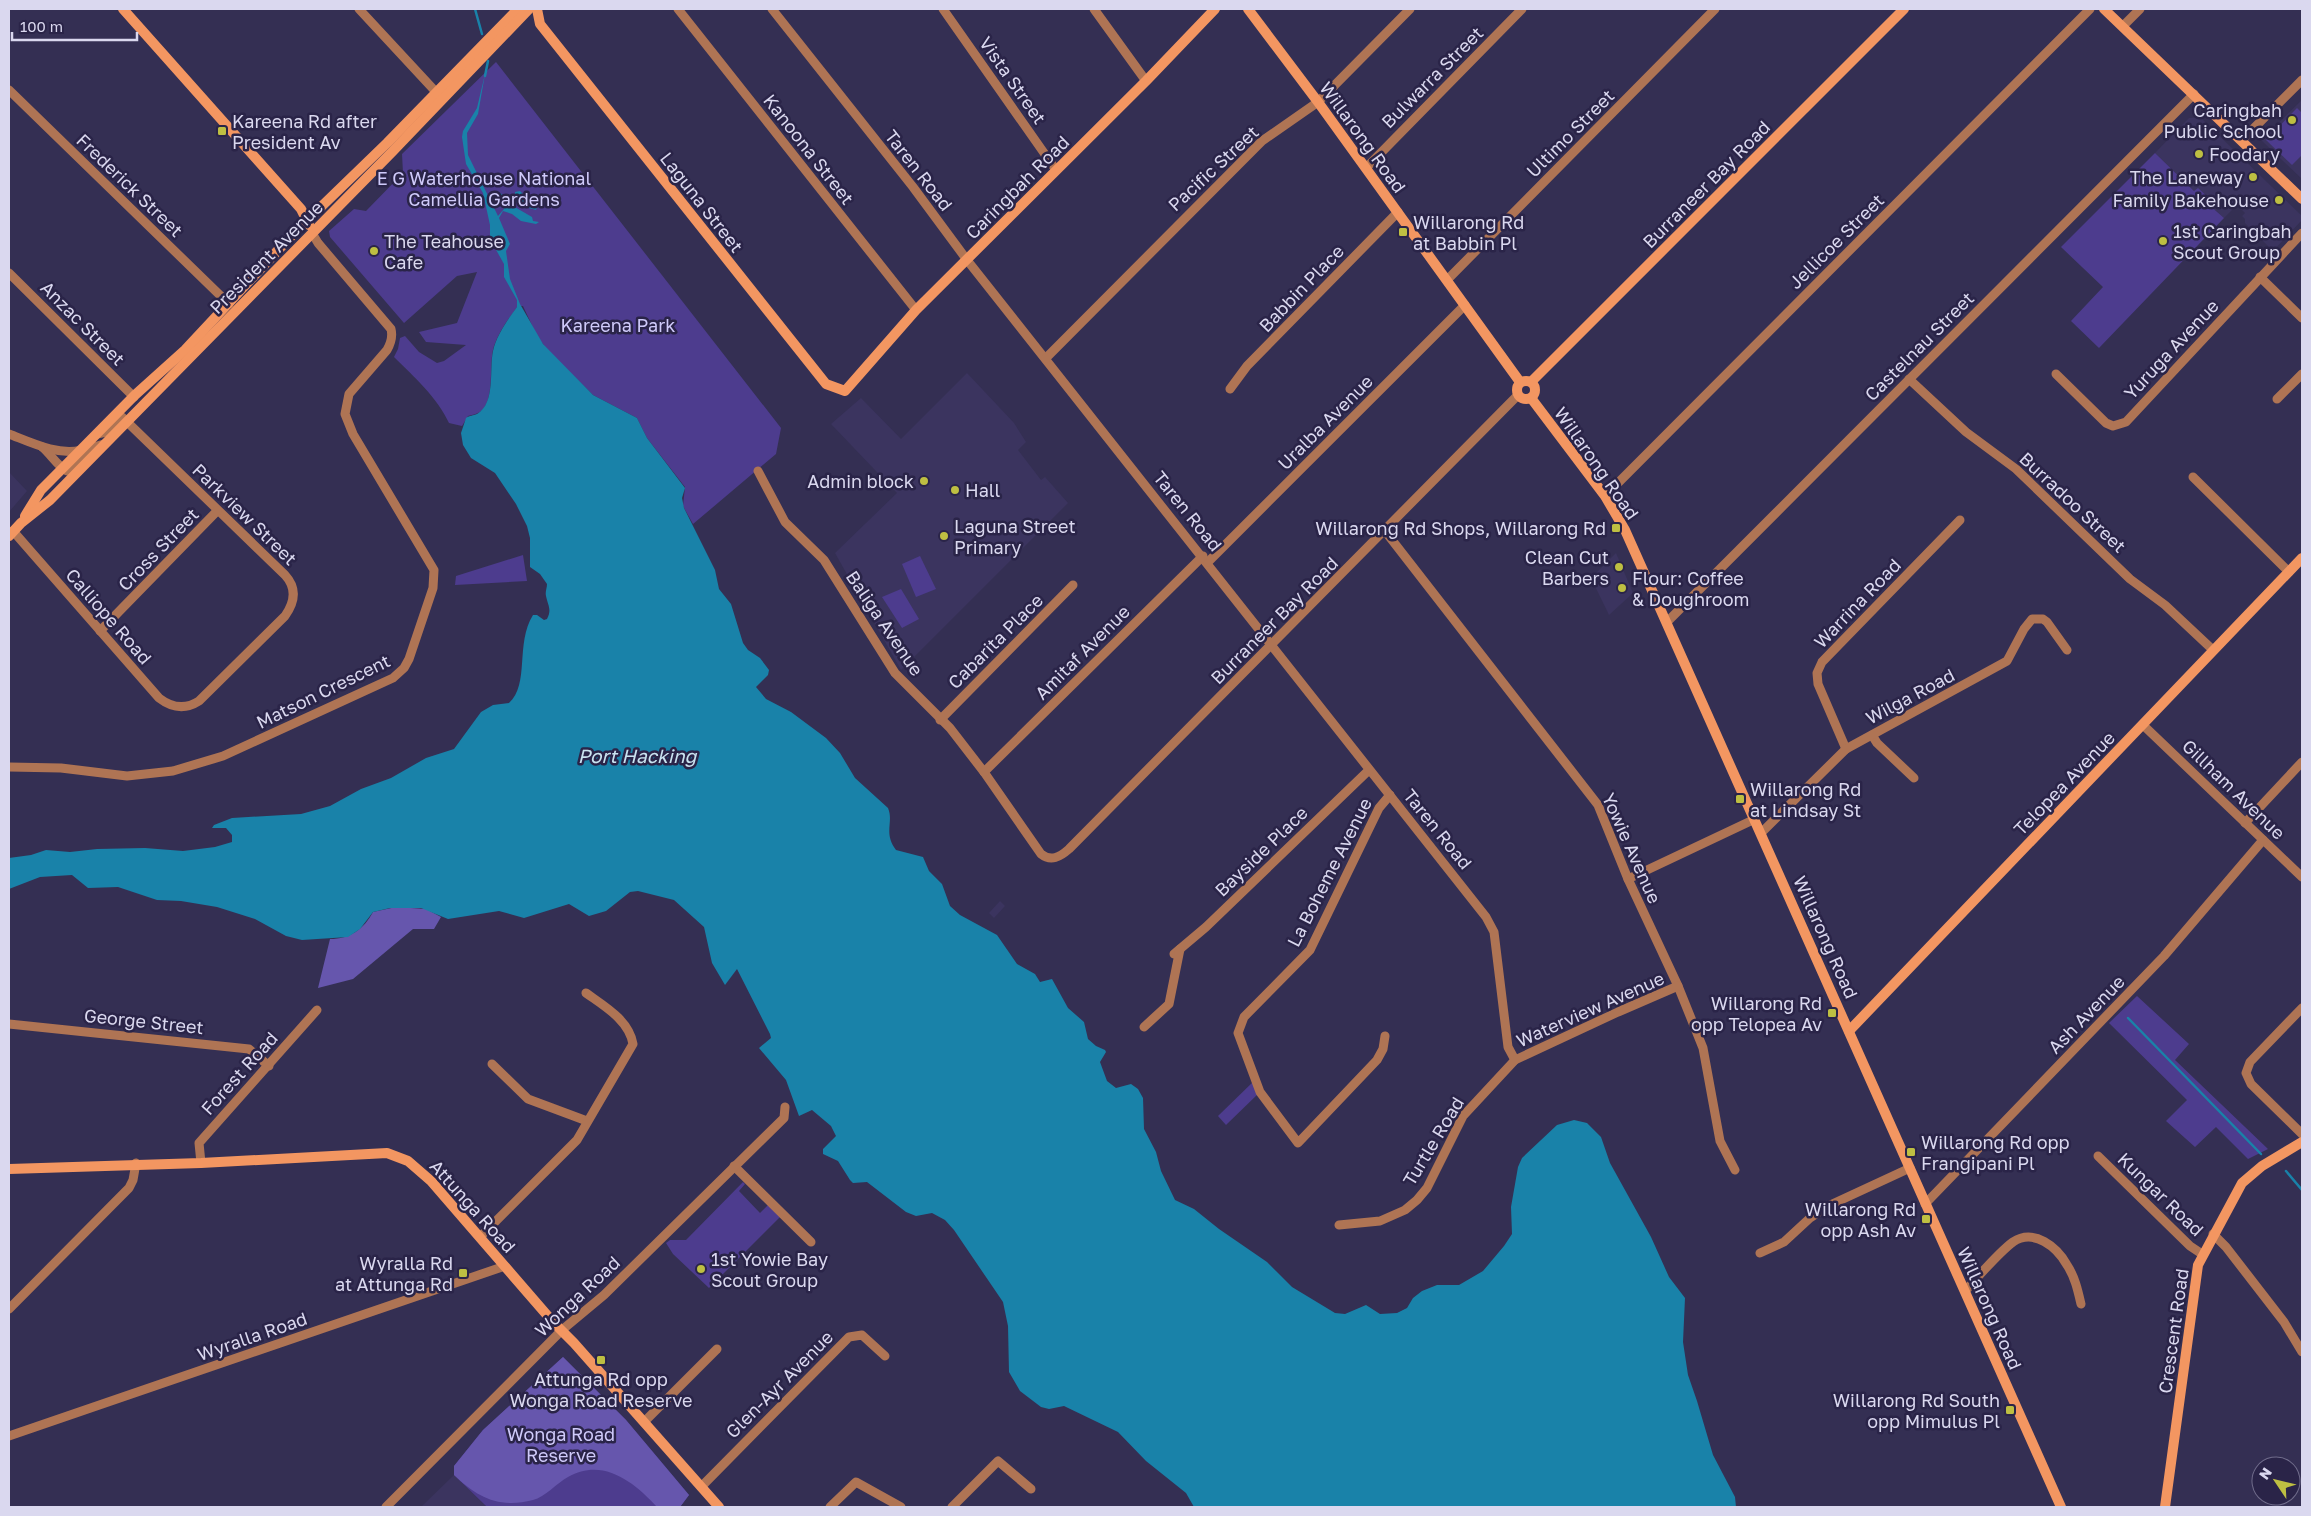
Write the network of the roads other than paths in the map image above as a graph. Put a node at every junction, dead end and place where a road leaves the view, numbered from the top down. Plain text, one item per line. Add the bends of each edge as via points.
1 (123, 9) edge
2 (359, 9) edge
3 (518, 9) edge
4 (530, 9) edge
5 (537, 9) edge
6 (678, 9) edge
7 (772, 9) edge
8 (943, 9) edge
9 (1094, 9) edge
10 (1215, 9) edge
11 (1248, 9) edge
12 (1410, 9) edge
13 (1522, 9) edge
14 (1715, 9) edge
15 (1904, 9) edge
16 (2090, 9) edge
17 (2104, 9) edge
18 (2140, 9) edge
19 (518, 20) junction
20 (540, 24) junction
21 (2123, 26) junction
22 (1146, 80) junction
23 (2302, 80) edge
24 (9, 90) edge
25 (2194, 94) junction
26 (440, 96) junction
27 (1318, 102) junction
28 (2242, 140) junction
29 (1366, 168) junction
30 (1056, 170) junction
31 (2302, 199) edge
32 (1398, 212) junction
33 (307, 221) junction
34 (312, 233) junction
35 (2302, 233) edge
36 (967, 260) junction
37 (9, 273) edge
38 (2260, 277) junction
39 (1447, 280) junction
40 (229, 304) junction
41 (1465, 305) junction
42 (916, 310) junction
43 (2302, 318) edge
44 (1046, 358) junction
45 (2056, 374) dead end
46 (2302, 374) edge
47 (1909, 379) junction
48 (1525, 382) junction
49 (1230, 389) dead end
50 (845, 390) joint
51 (1518, 395) junction
52 (134, 396) junction
53 (1531, 398) junction
54 (2277, 399) dead end
55 (126, 421) junction
56 (9, 434) edge
57 (97, 434) junction
58 (104, 444) junction
59 (42, 447) junction
60 (81, 450) junction
61 (63, 468) junction
62 (758, 471) dead end
63 (2193, 477) dead end
64 (1605, 496) junction
65 (217, 511) junction
66 (1960, 520) dead end
67 (21, 523) junction
68 (1385, 531) junction
69 (10, 535) edge
70 (2302, 558) edge
71 (1205, 559) junction
72 (2289, 572) junction
73 (1073, 585) dead end
74 (1667, 622) junction
75 (100, 631) junction
76 (1272, 644) junction
77 (2067, 650) dead end
78 (2213, 650) junction
79 (190, 706) joint
80 (940, 720) junction
81 (2143, 725) junction
82 (1872, 735) junction
83 (1846, 749) junction
84 (2302, 762) edge
85 (9, 768) edge
86 (1369, 770) junction
87 (984, 772) junction
88 (1914, 778) dead end
89 (1390, 795) junction
90 (1755, 819) junction
91 (2245, 822) junction
92 (1761, 833) junction
93 (2263, 840) junction
94 (1047, 858) joint
95 (2302, 877) edge
96 (1628, 878) junction
97 (1678, 986) junction
98 (586, 993) dead end
99 (2302, 1008) edge
100 (317, 1010) dead end
101 (9, 1024) edge
102 (1144, 1027) dead end
103 (1849, 1031) junction
104 (1385, 1036) dead end
105 (1515, 1060) junction
106 (492, 1064) dead end
107 (269, 1066) junction
108 (785, 1107) dead end
109 (587, 1121) junction
110 (2302, 1134) edge
111 (2302, 1142) edge
112 (2098, 1156) dead end
113 (136, 1163) junction
114 (201, 1163) junction
115 (734, 1166) junction
116 (1910, 1168) junction
117 (9, 1169) edge
118 (1736, 1170) dead end
119 (1926, 1204) junction
120 (1339, 1225) dead end
121 (2213, 1234) junction
122 (480, 1236) junction
123 (811, 1242) dead end
124 (1760, 1253) dead end
125 (2202, 1254) junction
126 (505, 1266) junction
127 (1965, 1291) junction
128 (2081, 1304) dead end
129 (9, 1309) edge
130 (562, 1330) junction
131 (717, 1349) dead end
132 (2302, 1352) edge
133 (885, 1356) dead end
134 (644, 1422) junction
135 (9, 1436) edge
136 (701, 1487) junction
137 (1031, 1489) dead end
138 (386, 1507) edge
139 (719, 1507) edge
140 (830, 1507) edge
141 (901, 1507) edge
142 (952, 1507) edge
143 (2061, 1507) edge
144 (2164, 1507) edge

1 - 33 street, Matson Crescent via 302,210
2 - 26 street
3 - 26 street, President Avenue
4 - 19 street, President Avenue
5 - 20 street, Laguna Street
6 - 42 street, Kanoona Street
7 - 36 street, Taren Road
8 - 30 street, Vista Street
9 - 22 street
10 - 22 street, Caringbah Road
11 - 27 street, Willarong Road
12 - 27 street, Pacific Street
13 - 29 street, Bulwarra Street
14 - 39 street, Ultimo Street
15 - 48 street, Burraneer Bay Road
16 - 64 street, Jellicoe Street
17 - 21 street
18 - 21 street
19 - 20 street
19 - 26 street, President Avenue
20 - 50 street, Laguna Street via 826,384
21 - 25 street
22 - 30 street, Caringbah Road
23 - 28 street
24 - 40 street, Frederick Street
25 - 28 street
25 - 47 street, Castelnau Street
26 - 33 street, President Avenue
26 - 34 street, President Avenue
27 - 29 street, Willarong Road
27 - 44 street, Pacific Street via 1262,141
28 - 31 street
29 - 32 street, Willarong Road
30 - 36 street, Caringbah Road
32 - 39 street, Willarong Road
32 - 49 street, Babbin Place via 1247,366
33 - 34 street, Matson Crescent
33 - 40 street, President Avenue
34 - 55 street, President Avenue
34 - 85 street, Matson Crescent via 392,333 387,350 349,394 345,414 353,434 434,570 434,588 407,664 393,678 223,756 172,772 127,776 61,768
35 - 38 street, Yuruga Avenue
36 - 42 street, Caringbah Road
36 - 44 street, Taren Road
37 - 52 street, Anzac Street
38 - 43 street
38 - 45 street, Yuruga Avenue via 2120,425 2106,423
39 - 41 street, Willarong Road
40 - 52 street, President Avenue
41 - 48 street, Willarong Road
41 - 71 street, Uralba Avenue
42 - 50 street, Caringbah Road
44 - 71 street, Taren Road
46 - 54 street
47 - 74 street, Castelnau Street
47 - 78 street, Burradoo Street via 1966,432 2016,469 2130,579 2165,605
48 - 51 street via 1517,388
48 - 53 street via 1535,390
51 - 53 street
51 - 68 street, Burraneer Bay Road
52 - 57 street, President Avenue
53 - 64 street, Willarong Road
55 - 57 street via 122,417 106,432
55 - 58 street, President Avenue
55 - 65 street, Parkview Street
56 - 59 street
57 - 60 street, President Avenue
58 - 61 street via 94,447 72,469
58 - 67 street, President Avenue via 50,500
59 - 60 street via 69,452
59 - 61 street
60 - 61 street, President Avenue
61 - 67 street, President Avenue via 41,490
62 - 80 street, Baliga Avenue via 785,522 824,560 895,673
63 - 72 street
64 - 74 street, Willarong Road via 1625,530
65 - 75 street, Cross Street
65 - 79 street, Parkview Street via 286,574 292,582 294,596 285,616
66 - 83 street, Warrina Road via 1822,662 1817,673 1818,684
67 - 69 street, President Avenue
68 - 76 street, Burraneer Bay Road
68 - 96 street, Yowie Avenue via 1592,797 1603,815
69 - 75 street, Calliope Road
70 - 72 street, Telopea Avenue
71 - 76 street, Taren Road
71 - 87 street, Amitaf Avenue
72 - 78 street, Telopea Avenue
73 - 80 street, Cabarita Place
74 - 90 street, Willarong Road
75 - 79 street, Calliope Road via 163,701 176,707
76 - 86 street, Taren Road
76 - 94 street, Burraneer Bay Road via 1069,849 1054,859
77 - 82 street, Wilga Road via 2048,622 2032,619 2003,665
78 - 81 street, Telopea Avenue
80 - 87 street, Baliga Avenue
81 - 91 street, Gillham Avenue
81 - 103 street, Telopea Avenue
82 - 83 street, Wilga Road
82 - 88 street
83 - 92 street, Wilga Road
84 - 91 street
86 - 89 street, Taren Road
86 - 102 street, Bayside Place via 1177,952 1169,1004
87 - 94 street, Baliga Avenue
89 - 104 street, La Boheme Avenue via 1379,808 1310,950 1244,1018 1238,1033 1260,1092 1298,1143 1377,1060
89 - 105 street, Taren Road via 1486,916 1494,932 1508,1047
90 - 92 street, Willarong Road
90 - 96 street
91 - 93 street, Gillham Avenue
92 - 103 street, Willarong Road
93 - 95 street, Gillham Avenue
93 - 119 street, Ash Avenue via 2164,956
96 - 97 street, Yowie Avenue
97 - 105 street, Waterview Avenue
97 - 118 street, Yowie Avenue via 1706,1056 1720,1142
98 - 109 street via 616,1016 631,1033 633,1044
99 - 110 street via 2250,1062 2246,1073 2251,1084
100 - 107 street, Forest Road
101 - 107 street, George Street via 249,1049
103 - 116 street, Willarong Road
105 - 120 street, Turtle Road via 1462,1116 1431,1181 1417,1200 1405,1210 1380,1221
106 - 109 street via 528,1099
107 - 114 street, Forest Road via 198,1143
108 - 115 street, Wonga Road via 784,1118
109 - 122 street via 576,1140
111 - 121 street, Crescent Road via 2246,1177
112 - 125 street, Kungar Road
113 - 114 street, Attunga Road
113 - 117 street, Attunga Road
113 - 129 street via 134,1180 129,1188
114 - 122 street, Attunga Road via 387,1153 408,1161 422,1172
115 - 123 street
115 - 130 street, Wonga Road via 604,1295
116 - 119 street, Willarong Road
116 - 124 street via 1828,1206 1784,1242
119 - 127 street, Willarong Road
121 - 125 street, Crescent Road
121 - 132 street via 2284,1322
122 - 126 street, Attunga Road
125 - 144 street, Crescent Road via 2195,1276
126 - 130 street, Attunga Road
126 - 135 street, Wyralla Road
127 - 128 street via 2013,1242 2029,1237 2042,1240 2064,1260 2075,1281
127 - 143 street, Willarong Road
130 - 134 street, Attunga Road
130 - 138 street, Wonga Road
131 - 134 street
133 - 136 street, Glen-Ayr Avenue via 862,1334 849,1337
134 - 136 street, Attunga Road
136 - 139 street, Attunga Road
137 - 142 street via 998,1461
140 - 141 street via 856,1482

